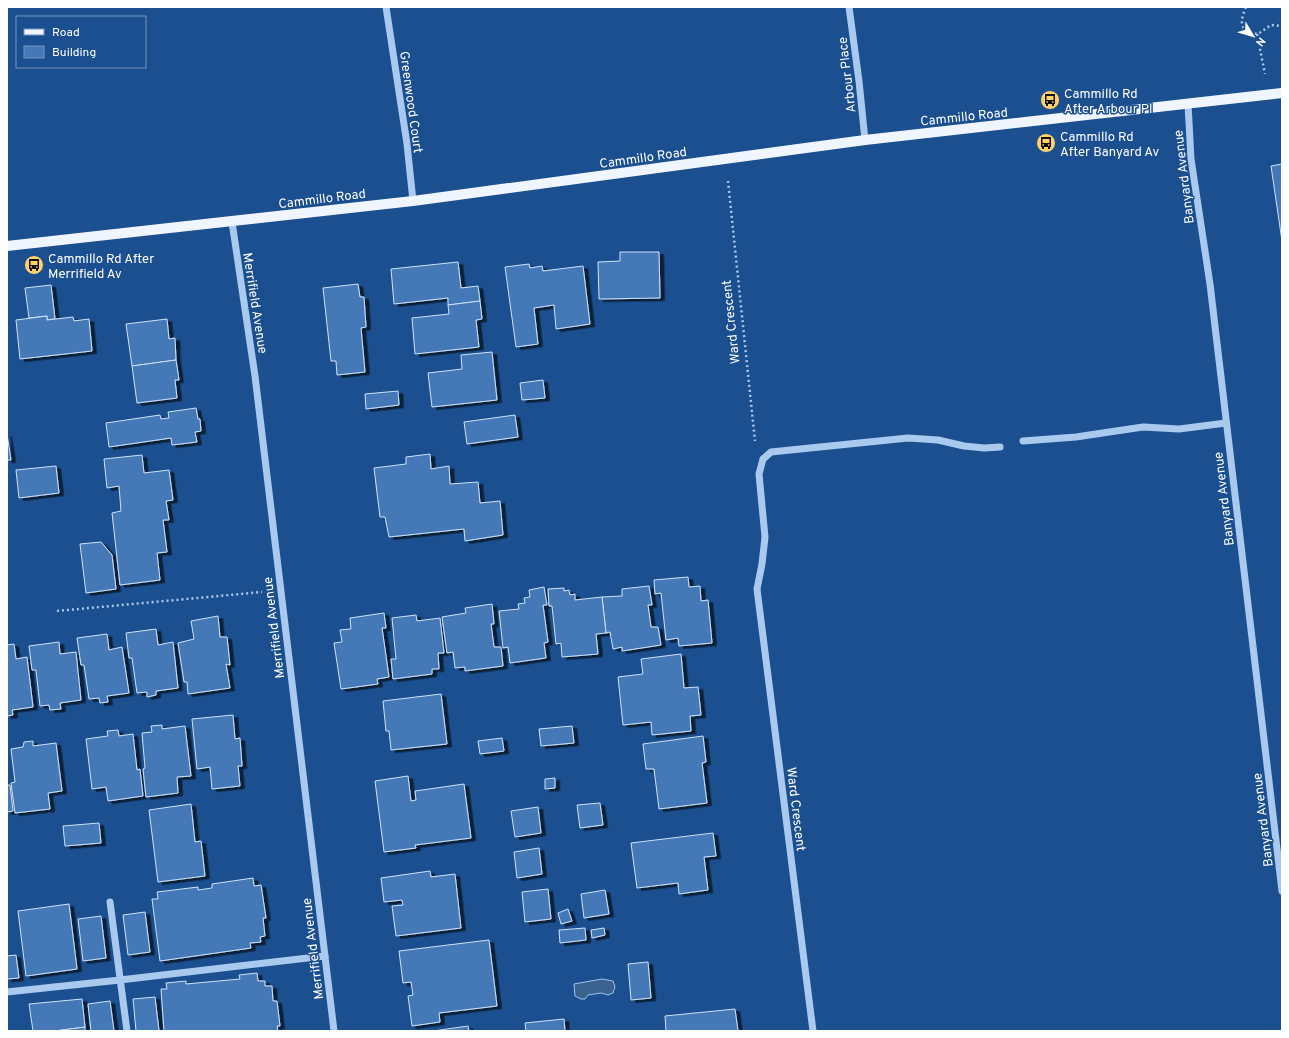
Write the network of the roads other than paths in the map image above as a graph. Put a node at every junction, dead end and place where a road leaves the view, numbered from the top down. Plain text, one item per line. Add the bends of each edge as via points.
1 (386, 7) edge
2 (849, 7) edge
3 (1282, 93) edge
4 (1188, 104) junction
5 (865, 140) junction
6 (413, 201) junction
7 (232, 222) junction
8 (7, 246) edge
9 (1226, 423) junction
10 (1023, 441) dead end
11 (1000, 447) dead end
12 (1282, 891) edge
13 (110, 902) dead end
14 (325, 956) junction
15 (120, 980) junction
16 (7, 992) edge
17 (126, 1031) edge
18 (334, 1031) edge
19 (813, 1031) edge

1 - 6 street, Greenwood Court
2 - 5 street, Arbour Place
3 - 4 main road, Cammillo Road
4 - 5 main road, Cammillo Road
4 - 9 street, Banyard Avenue via 1191,159 1210,284
5 - 6 main road, Cammillo Road
6 - 7 main road, Cammillo Road
7 - 8 main road, Cammillo Road
7 - 14 street, Merrifield Avenue via 254,376
9 - 10 street via 1179,429 1143,427 1076,437
9 - 12 street, Banyard Avenue
11 - 19 street, Ward Crescent via 984,448 908,438 771,452 764,459 759,474 765,537 757,589
13 - 15 street
14 - 15 street
14 - 18 street, Merrifield Avenue
15 - 16 street
15 - 17 street

